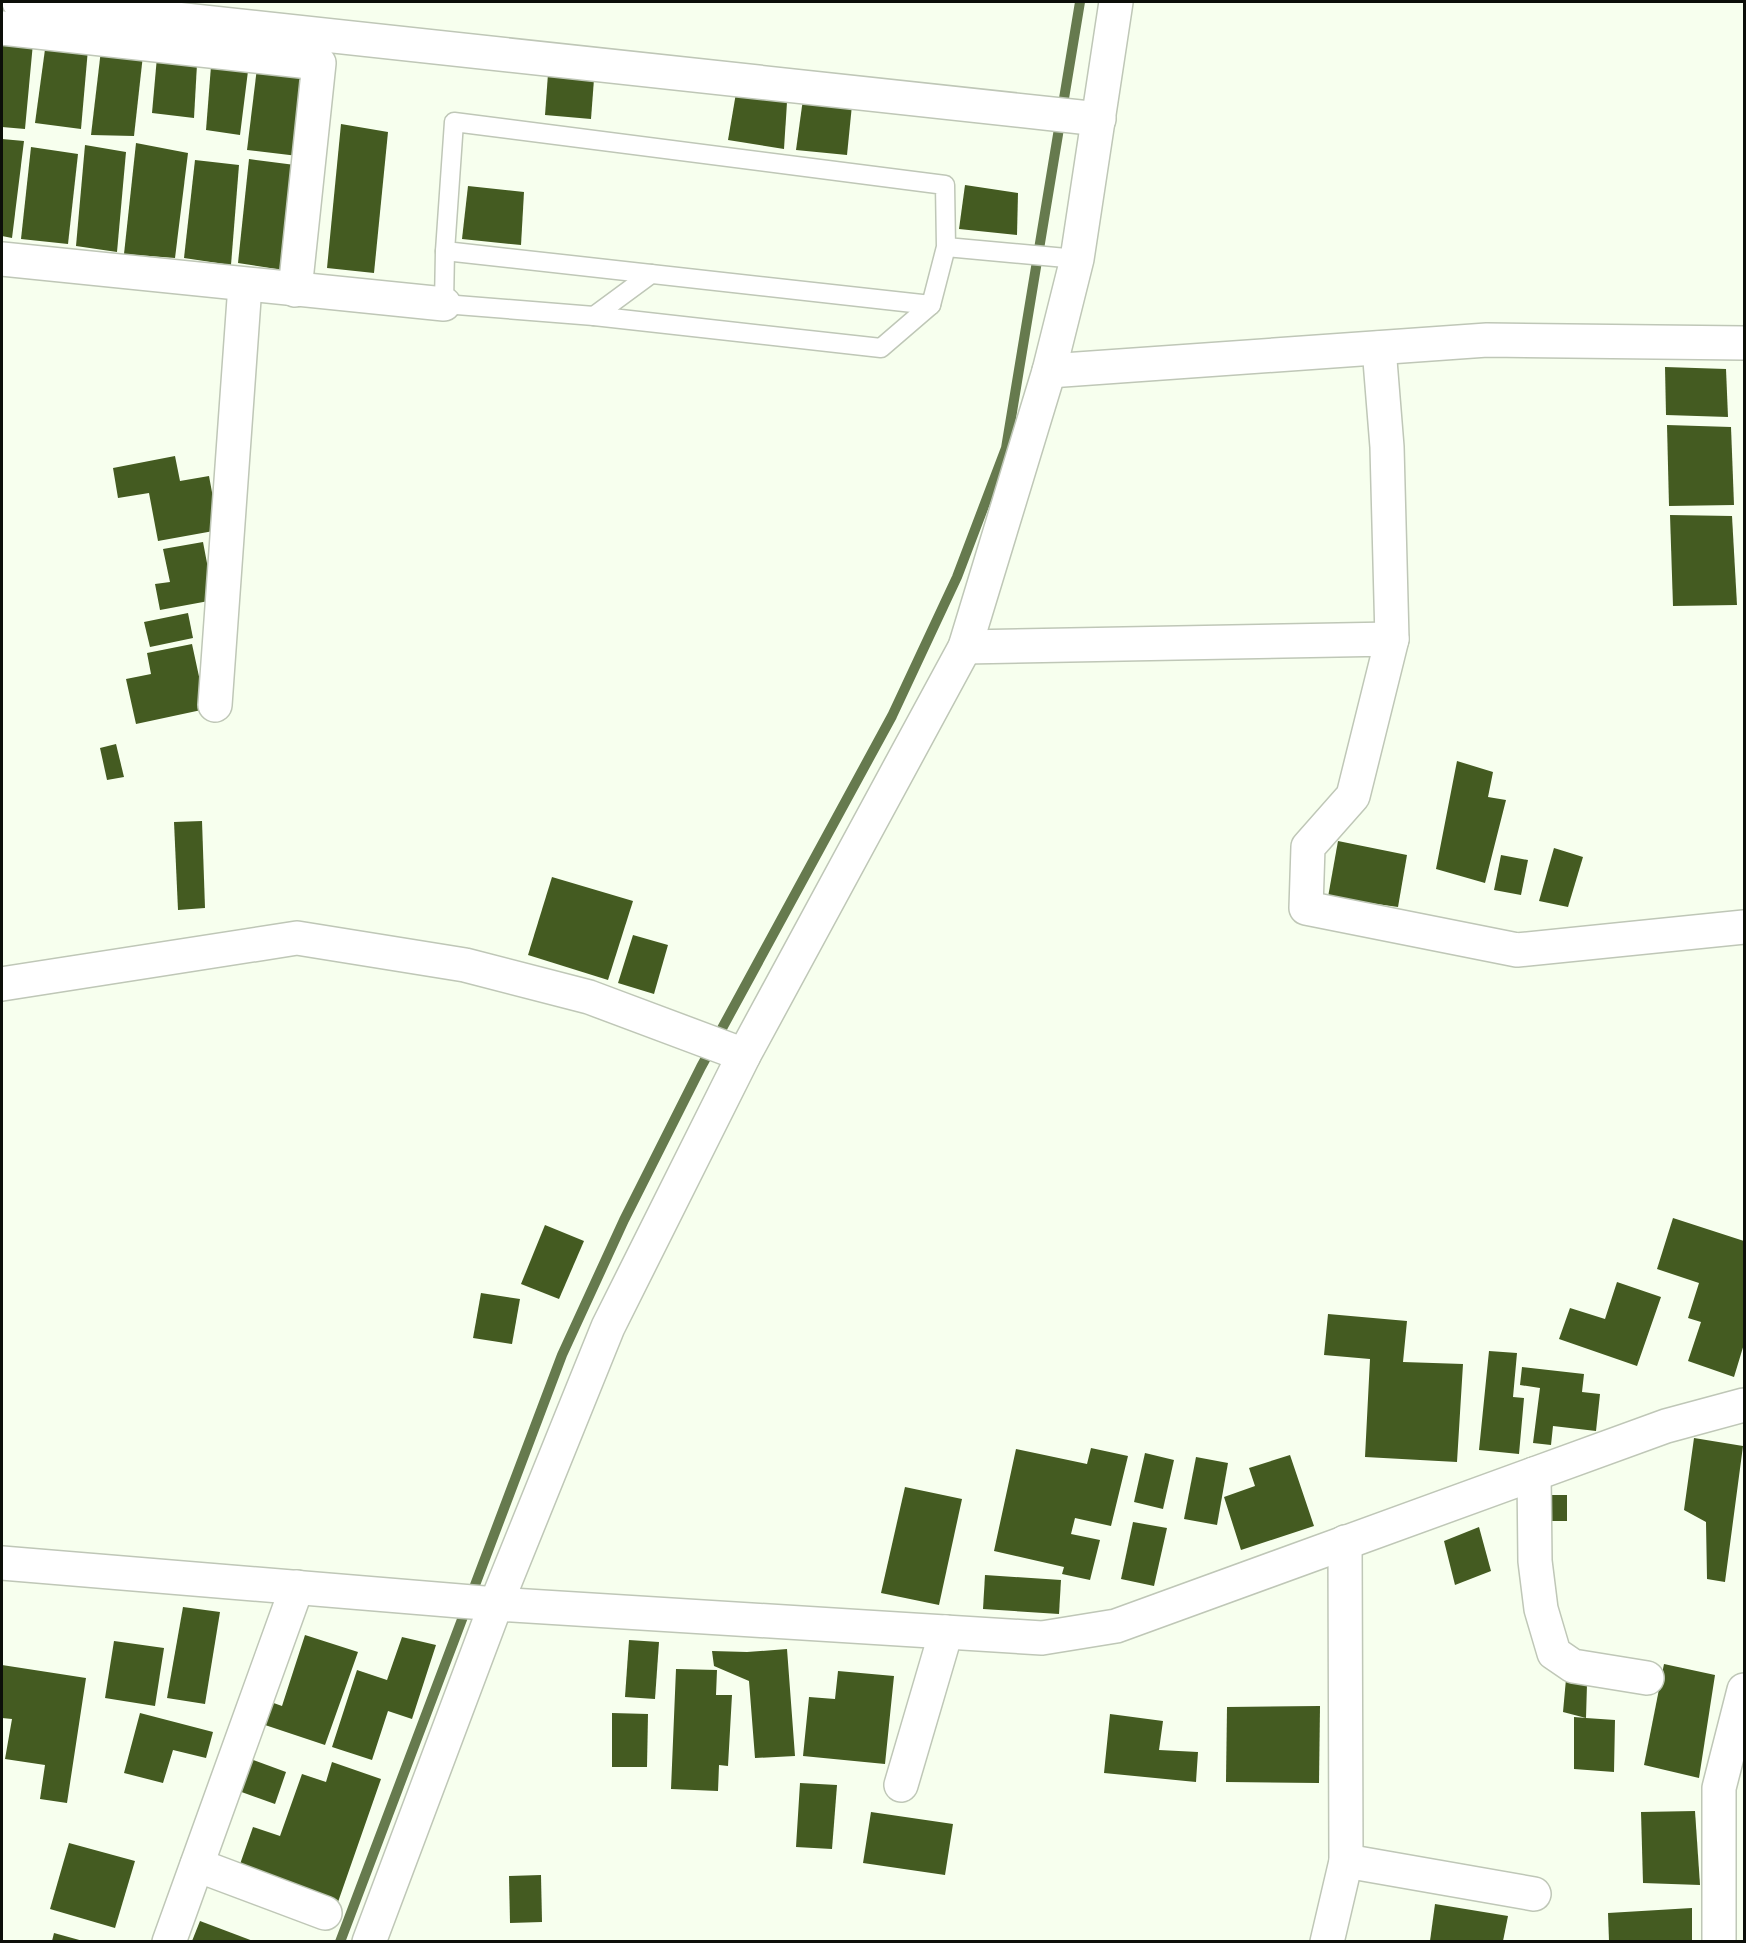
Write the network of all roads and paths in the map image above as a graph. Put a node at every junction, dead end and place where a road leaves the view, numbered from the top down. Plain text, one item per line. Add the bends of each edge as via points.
1 (19, 2) edge
2 (1116, 2) edge
3 (2, 28) edge
4 (1098, 119) junction
5 (946, 247) junction
6 (445, 251) junction
7 (2, 259) edge
8 (1077, 259) junction
9 (651, 274) junction
10 (245, 285) junction
11 (295, 290) junction
12 (444, 304) junction
13 (932, 305) junction
14 (594, 316) junction
15 (1744, 343) edge
16 (1379, 348) junction
17 (1049, 371) junction
18 (1392, 639) junction
19 (965, 647) junction
20 (216, 705) dead end
21 (1744, 927) edge
22 (2, 984) edge
23 (744, 1055) junction
24 (1744, 1405) edge
25 (1534, 1474) junction
26 (1346, 1542) junction
27 (2, 1563) edge
28 (297, 1587) junction
29 (496, 1604) junction
30 (946, 1632) junction
31 (1647, 1678) dead end
32 (1744, 1690) edge
33 (901, 1785) dead end
34 (1346, 1861) junction
35 (196, 1865) junction
36 (1534, 1894) dead end
37 (325, 1913) dead end
38 (169, 1941) edge
39 (369, 1941) edge
40 (1327, 1941) edge
41 (1719, 1941) edge

1 - 4 street
2 - 4 street
3 - 11 street via 320,63
4 - 8 street
5 - 6 lane via 945,185 454,122
5 - 8 lane
5 - 13 lane
6 - 9 lane
6 - 12 lane
7 - 10 street
8 - 17 street
9 - 13 lane
9 - 14 lane
10 - 11 street
10 - 20 street
11 - 12 street
12 - 14 lane
13 - 14 lane via 881,348
15 - 16 street via 1487,340
16 - 17 street
16 - 18 street via 1387,447
17 - 19 street
18 - 19 street
18 - 21 street via 1353,796 1308,848 1306,908 1517,950
19 - 23 street
22 - 23 street via 297,938 465,965 589,997
23 - 29 street via 608,1327
24 - 25 street via 1666,1426
25 - 26 street
25 - 31 street via 1540,1609 1554,1653 1573,1666
26 - 30 street via 1116,1626 1042,1638
26 - 34 street
27 - 28 street
28 - 29 street
28 - 35 street
29 - 30 street
29 - 39 street
30 - 33 street
32 - 41 street via 1719,1788
34 - 36 street
34 - 40 street
35 - 37 street
35 - 38 street

